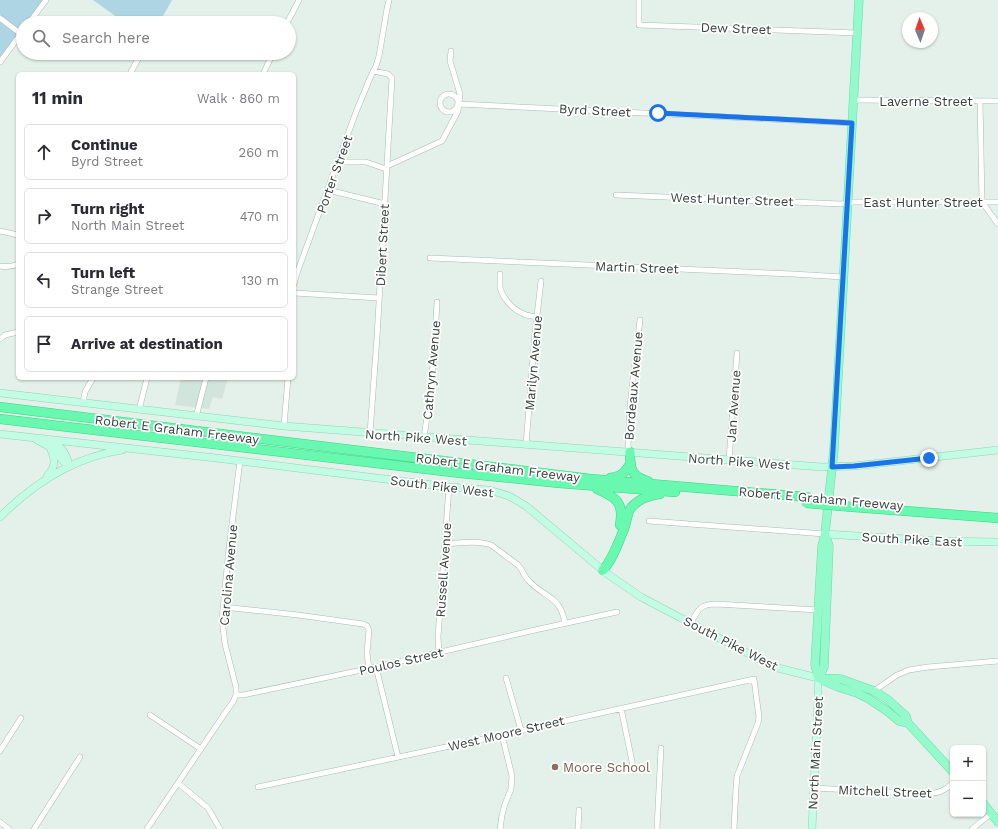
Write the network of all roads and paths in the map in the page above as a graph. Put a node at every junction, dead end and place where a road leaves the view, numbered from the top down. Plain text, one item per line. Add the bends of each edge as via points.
1 (46, 0) edge
2 (299, 0) edge
3 (389, 0) edge
4 (639, 0) edge
5 (859, 0) edge
6 (34, 16) edge
7 (291, 16) edge
8 (0, 18) edge
9 (16, 28) edge
10 (857, 33) junction
11 (16, 40) edge
12 (451, 51) dead end
13 (137, 60) edge
14 (270, 60) edge
15 (0, 62) edge
16 (375, 68) junction
17 (131, 72) edge
18 (264, 72) edge
19 (854, 100) junction
20 (980, 101) junction
21 (998, 101) edge
22 (458, 104) junction
23 (852, 123) junction
24 (338, 162) junction
25 (386, 168) junction
26 (328, 190) junction
27 (616, 195) dead end
28 (982, 202) junction
29 (998, 202) edge
30 (848, 203) junction
31 (384, 204) junction
32 (998, 224) edge
33 (0, 231) edge
34 (16, 235) edge
35 (430, 258) dead end
36 (16, 265) edge
37 (0, 266) edge
38 (500, 274) dead end
39 (296, 277) edge
40 (843, 277) junction
41 (541, 281) dead end
42 (296, 293) edge
43 (379, 298) junction
44 (437, 302) dead end
45 (537, 317) junction
46 (640, 320) dead end
47 (16, 333) edge
48 (0, 338) edge
49 (737, 353) dead end
50 (92, 380) edge
51 (147, 380) edge
52 (205, 380) edge
53 (288, 380) edge
54 (0, 393) edge
55 (83, 403) junction
56 (0, 407) edge
57 (140, 410) junction
58 (196, 417) junction
59 (0, 419) edge
60 (284, 426) junction
61 (370, 433) junction
62 (0, 434) edge
63 (424, 437) junction
64 (31, 438) junction
65 (45, 439) junction
66 (526, 445) junction
67 (48, 446) junction
68 (135, 449) junction
69 (998, 450) edge
70 (630, 452) junction
71 (729, 460) junction
72 (240, 461) junction
73 (630, 464) junction
74 (70, 466) junction
75 (832, 467) junction
76 (43, 481) junction
77 (589, 482) junction
78 (449, 487) junction
79 (672, 489) junction
80 (998, 513) edge
81 (979, 514) junction
82 (0, 517) edge
83 (998, 518) edge
84 (649, 521) dead end
85 (825, 534) junction
86 (998, 542) edge
87 (445, 544) junction
88 (616, 546) junction
89 (603, 570) junction
90 (223, 607) junction
91 (818, 610) junction
92 (618, 612) dead end
93 (691, 623) junction
94 (565, 624) junction
95 (439, 653) junction
96 (998, 661) edge
97 (376, 667) junction
98 (369, 669) junction
99 (506, 678) dead end
100 (818, 678) junction
101 (874, 691) junction
102 (236, 695) junction
103 (621, 708) junction
104 (150, 715) dead end
105 (21, 718) dead end
106 (907, 720) junction
107 (521, 730) junction
108 (502, 735) junction
109 (2, 744) edge
110 (201, 748) junction
111 (662, 748) dead end
112 (0, 751) edge
113 (80, 757) dead end
114 (398, 757) junction
115 (950, 769) edge
116 (634, 771) dead end
117 (178, 783) junction
118 (258, 787) dead end
119 (950, 787) edge
120 (814, 788) junction
121 (986, 806) edge
122 (579, 810) dead end
123 (992, 813) junction
124 (0, 822) edge
125 (998, 822) edge
126 (9, 829) edge
127 (34, 829) edge
128 (147, 829) edge
129 (220, 829) edge
130 (500, 829) edge
131 (578, 829) edge
132 (657, 829) edge
133 (734, 829) edge
134 (812, 829) edge
135 (972, 829) edge

1 - 6 street
2 - 7 street
3 - 16 street, Porter Street
4 - 10 street, Dew Street via 639,25
5 - 10 main road
8 - 9 street
10 - 19 main road
11 - 15 street
12 - 22 street via 450,61 460,94
13 - 17 street
14 - 18 street
16 - 24 street, Porter Street
16 - 25 street, Dibert Street via 392,78
19 - 20 street, Laverne Street
19 - 23 main road
20 - 21 street, Laverne Street
20 - 28 street
22 - 23 street, Byrd Street
22 - 25 street via 458,110 442,141
23 - 30 main road
24 - 25 street via 366,162
24 - 26 street, Porter Street
25 - 31 street, Dibert Street
26 - 31 street
26 - 39 street, Porter Street
27 - 30 street, West Hunter Street
28 - 29 street, East Hunter Street
28 - 30 street, East Hunter Street
28 - 32 street
30 - 40 main road
31 - 43 street, Dibert Street
33 - 34 street
35 - 40 street, Martin Street
36 - 37 street
38 - 45 street via 501,292 509,304 523,314
40 - 75 main road
41 - 45 street, Marilyn Avenue
42 - 43 street
43 - 61 street, Dibert Street
44 - 63 street, Cathryn Avenue via 431,391
45 - 66 street, Marilyn Avenue
46 - 70 street, Bordeaux Avenue via 630,406
47 - 48 street
49 - 71 street, Jan Avenue
50 - 55 street via 85,392
51 - 57 street
52 - 58 street
53 - 60 street
54 - 55 main road, North Pike West
55 - 57 main road, North Pike West
56 - 77 highway, Robert E Graham Freeway
57 - 58 main road, North Pike West
58 - 60 main road, North Pike West
59 - 77 highway, Robert E Graham Freeway via 380,464
60 - 61 main road, North Pike West
61 - 63 main road, North Pike West
62 - 64 main road
63 - 66 main road, North Pike West
64 - 65 main road
64 - 67 main road
65 - 68 main road
65 - 74 main road via 64,451
66 - 70 main road, North Pike West
67 - 74 main road
67 - 76 main road via 54,457 54,464
68 - 72 main road, South Pike West
68 - 74 main road via 106,453
69 - 75 main road, North Pike West
70 - 71 main road, North Pike West
70 - 73 highway
71 - 75 main road, North Pike West
72 - 78 main road, South Pike West
72 - 90 street, Carolina Avenue
73 - 77 highway via 618,477
73 - 79 highway via 637,477
74 - 76 main road
75 - 85 main road
76 - 82 main road
77 - 79 highway, Robert E Graham Freeway
77 - 88 highway via 617,499 622,512
78 - 87 street, Russell Avenue
78 - 89 main road, South Pike West via 489,490 509,496 526,506
79 - 81 highway, Robert E Graham Freeway, bridge
79 - 88 highway via 634,504
80 - 81 highway, Robert E Graham Freeway
81 - 83 highway, Robert E Graham Freeway
84 - 85 street
85 - 86 main road, South Pike East
85 - 91 main road
85 - 100 main road via 829,546 824,667
87 - 94 street via 478,542 491,545 518,565 529,583 560,606
87 - 95 street, Russell Avenue
88 - 89 highway
89 - 93 main road, South Pike West via 641,597
90 - 98 street via 365,625 369,633
90 - 102 street, Carolina Avenue via 225,644
91 - 93 street via 710,604 700,608
91 - 100 main road via 815,664
92 - 94 street, Poulos Street
93 - 100 main road, South Pike West via 774,667
94 - 95 street, Poulos Street
95 - 97 street, Poulos Street
96 - 101 street via 909,670
97 - 98 street, Poulos Street
97 - 114 street
98 - 102 street, Poulos Street
99 - 107 street
100 - 101 main road via 841,680
100 - 106 main road via 870,699 899,721
100 - 120 main road, North Main Street
101 - 106 main road
102 - 110 street
103 - 107 street, West Moore Street
103 - 116 street
103 - 133 street, West Moore Street via 754,679 759,717 737,776
104 - 110 street
105 - 109 street
106 - 115 main road
107 - 108 street, West Moore Street
108 - 114 street, West Moore Street
108 - 130 street via 512,782
109 - 112 street
110 - 117 street
111 - 132 street
113 - 127 street
114 - 118 street, West Moore Street
117 - 128 street
117 - 129 street via 208,808
119 - 120 street, Mitchell Street via 942,792 927,794
120 - 134 main road, North Main Street
121 - 123 main road
122 - 131 street
123 - 125 main road
123 - 135 street
124 - 126 street

